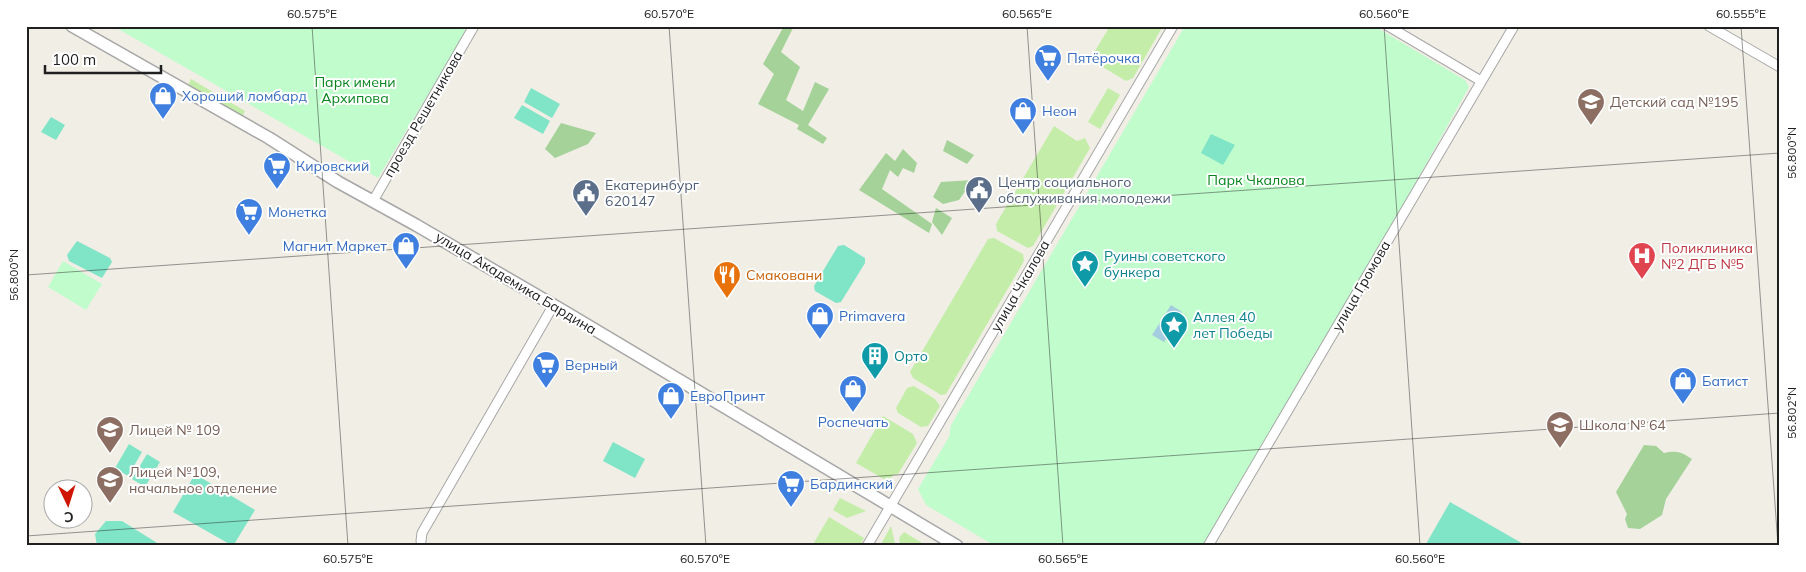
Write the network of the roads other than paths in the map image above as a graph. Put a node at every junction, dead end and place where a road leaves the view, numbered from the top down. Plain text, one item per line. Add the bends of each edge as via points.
1 (72, 26) edge
2 (474, 26) edge
3 (1173, 26) edge
4 (1388, 26) edge
5 (1514, 26) edge
6 (1710, 26) edge
7 (1780, 67) edge
8 (1482, 81) junction
9 (373, 201) junction
10 (554, 306) junction
11 (890, 507) junction
12 (420, 541) dead end
13 (867, 546) edge
14 (957, 546) edge
15 (1208, 546) edge

1 - 9 street, улица Академика Бардина
2 - 9 street, проезд Решетникова
3 - 11 street, улица Чкалова
4 - 8 street
5 - 8 street, улица Громова
6 - 7 street
8 - 15 street, улица Громова
9 - 10 street, улица Академика Бардина
10 - 11 street, улица Академика Бардина
10 - 12 street via 422,532
11 - 13 street, улица Чкалова
11 - 14 street, улица Академика Бардина

